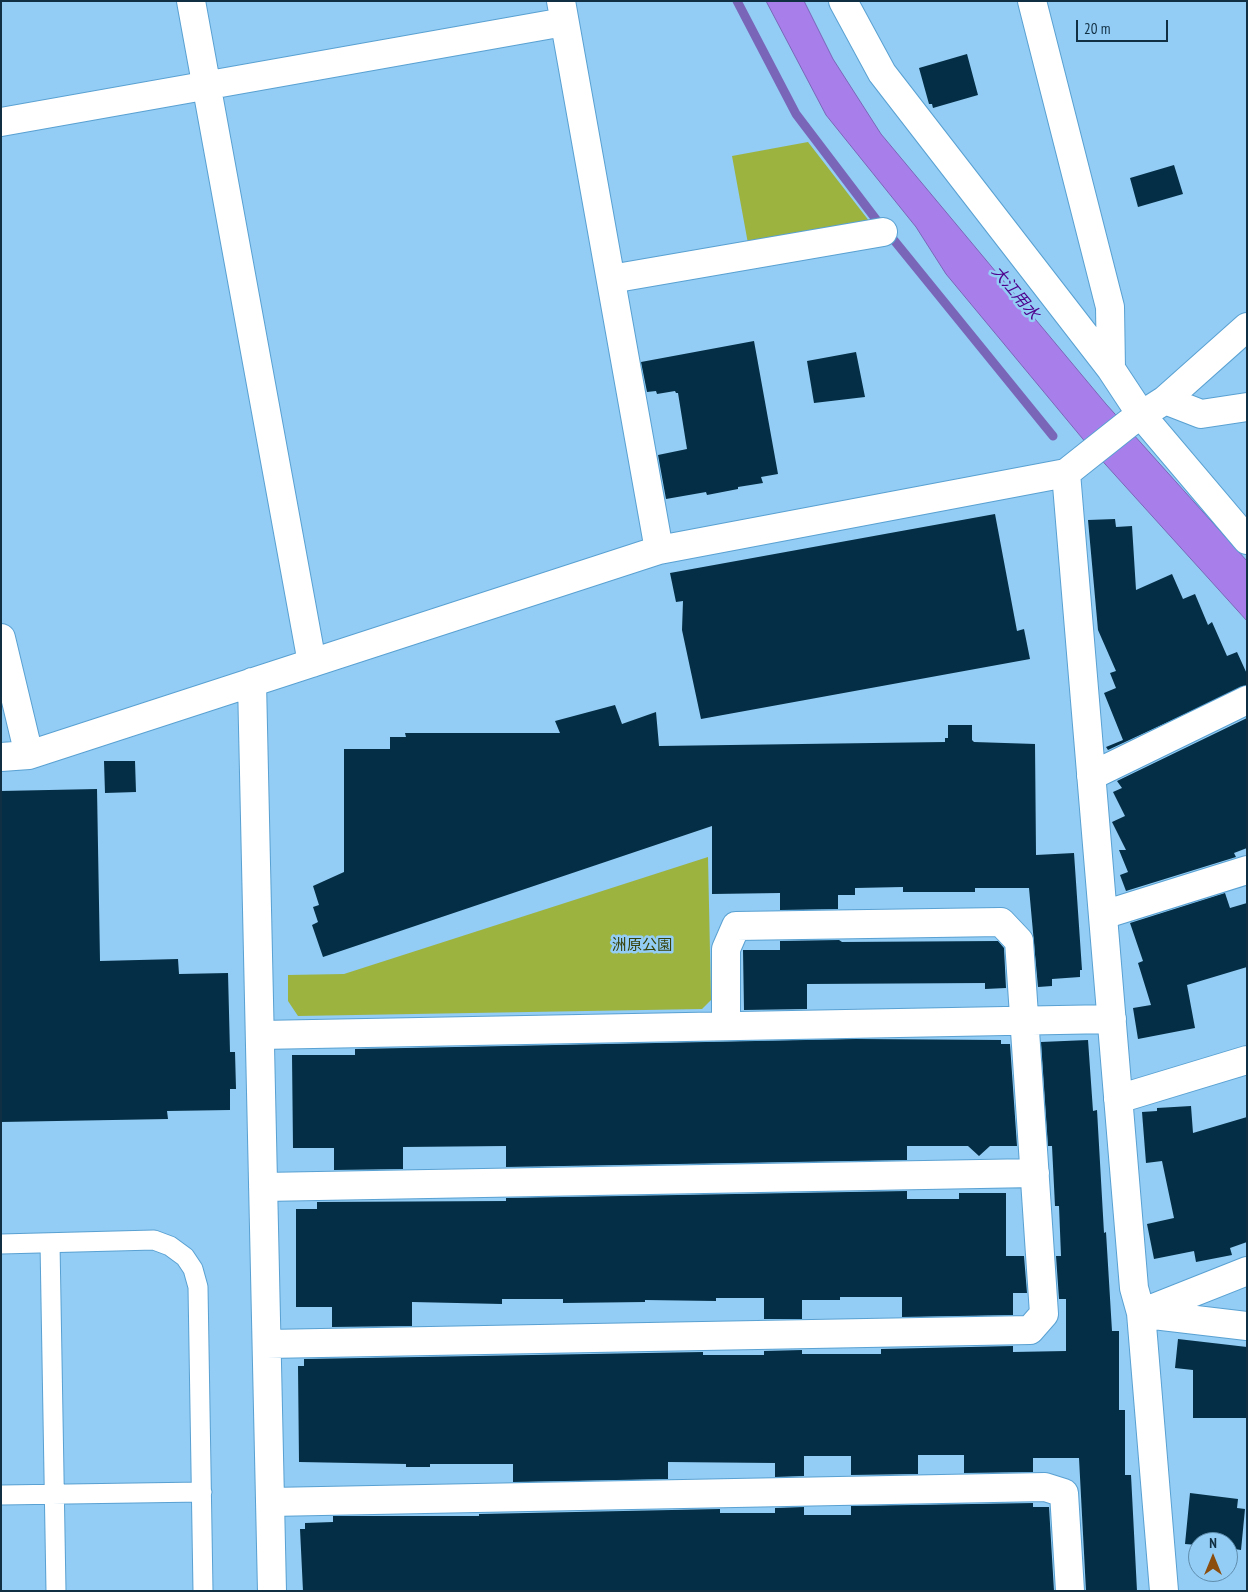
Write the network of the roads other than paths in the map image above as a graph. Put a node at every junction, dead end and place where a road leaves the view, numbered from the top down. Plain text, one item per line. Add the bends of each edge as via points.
1 (191, 1) edge
2 (843, 1) edge
3 (1032, 1) edge
4 (562, 12) edge
5 (206, 86) junction
6 (1, 122) edge
7 (883, 232) dead end
8 (610, 279) junction
9 (1247, 327) edge
10 (1111, 369) junction
11 (1165, 400) junction
12 (1247, 407) edge
13 (1136, 420) junction
14 (1066, 473) junction
15 (1247, 540) edge
16 (659, 550) junction
17 (1, 638) edge
18 (312, 663) junction
19 (252, 682) junction
20 (1247, 700) edge
21 (29, 755) junction
22 (1, 757) edge
23 (1091, 776) junction
24 (1247, 870) edge
25 (1103, 915) junction
26 (1024, 1019) junction
27 (1112, 1019) junction
28 (726, 1024) junction
29 (260, 1035) junction
30 (1247, 1060) edge
31 (1118, 1099) junction
32 (1035, 1173) junction
33 (263, 1187) junction
34 (50, 1243) junction
35 (1, 1244) edge
36 (1247, 1271) edge
37 (1141, 1313) junction
38 (1247, 1326) edge
39 (267, 1344) junction
40 (202, 1492) junction
41 (54, 1494) junction
42 (1, 1495) edge
43 (270, 1502) junction
44 (1167, 1590) edge
45 (56, 1591) edge
46 (203, 1591) edge
47 (272, 1591) edge
48 (1070, 1591) edge

1 - 5 street
2 - 10 street via 882,73
3 - 10 street via 1110,306
4 - 5 street
4 - 8 street
5 - 6 street
5 - 18 street
7 - 8 street
8 - 16 street
9 - 11 street
10 - 13 street
11 - 12 street via 1200,414
11 - 13 street
13 - 14 street
13 - 15 street
14 - 16 street
14 - 23 street
16 - 18 street
17 - 21 street
18 - 19 street
19 - 21 street
19 - 29 street
20 - 23 street
21 - 22 street
23 - 25 street
24 - 25 street
25 - 27 street
26 - 27 street
26 - 28 street
26 - 28 street via 1019,942 1001,922 736,926 726,949
26 - 32 street
27 - 31 street
28 - 29 street
29 - 33 street
30 - 31 street
31 - 37 street via 1134,1288
32 - 33 street
32 - 39 street via 1044,1314 1030,1330
33 - 39 street
34 - 35 lane
34 - 40 lane via 154,1240 170,1246 194,1269 198,1287
34 - 41 lane
36 - 37 street
37 - 38 street
37 - 44 street
39 - 43 street
40 - 41 lane
40 - 46 lane
41 - 42 lane
41 - 45 lane
43 - 47 street
43 - 48 street via 1045,1487 1064,1493

